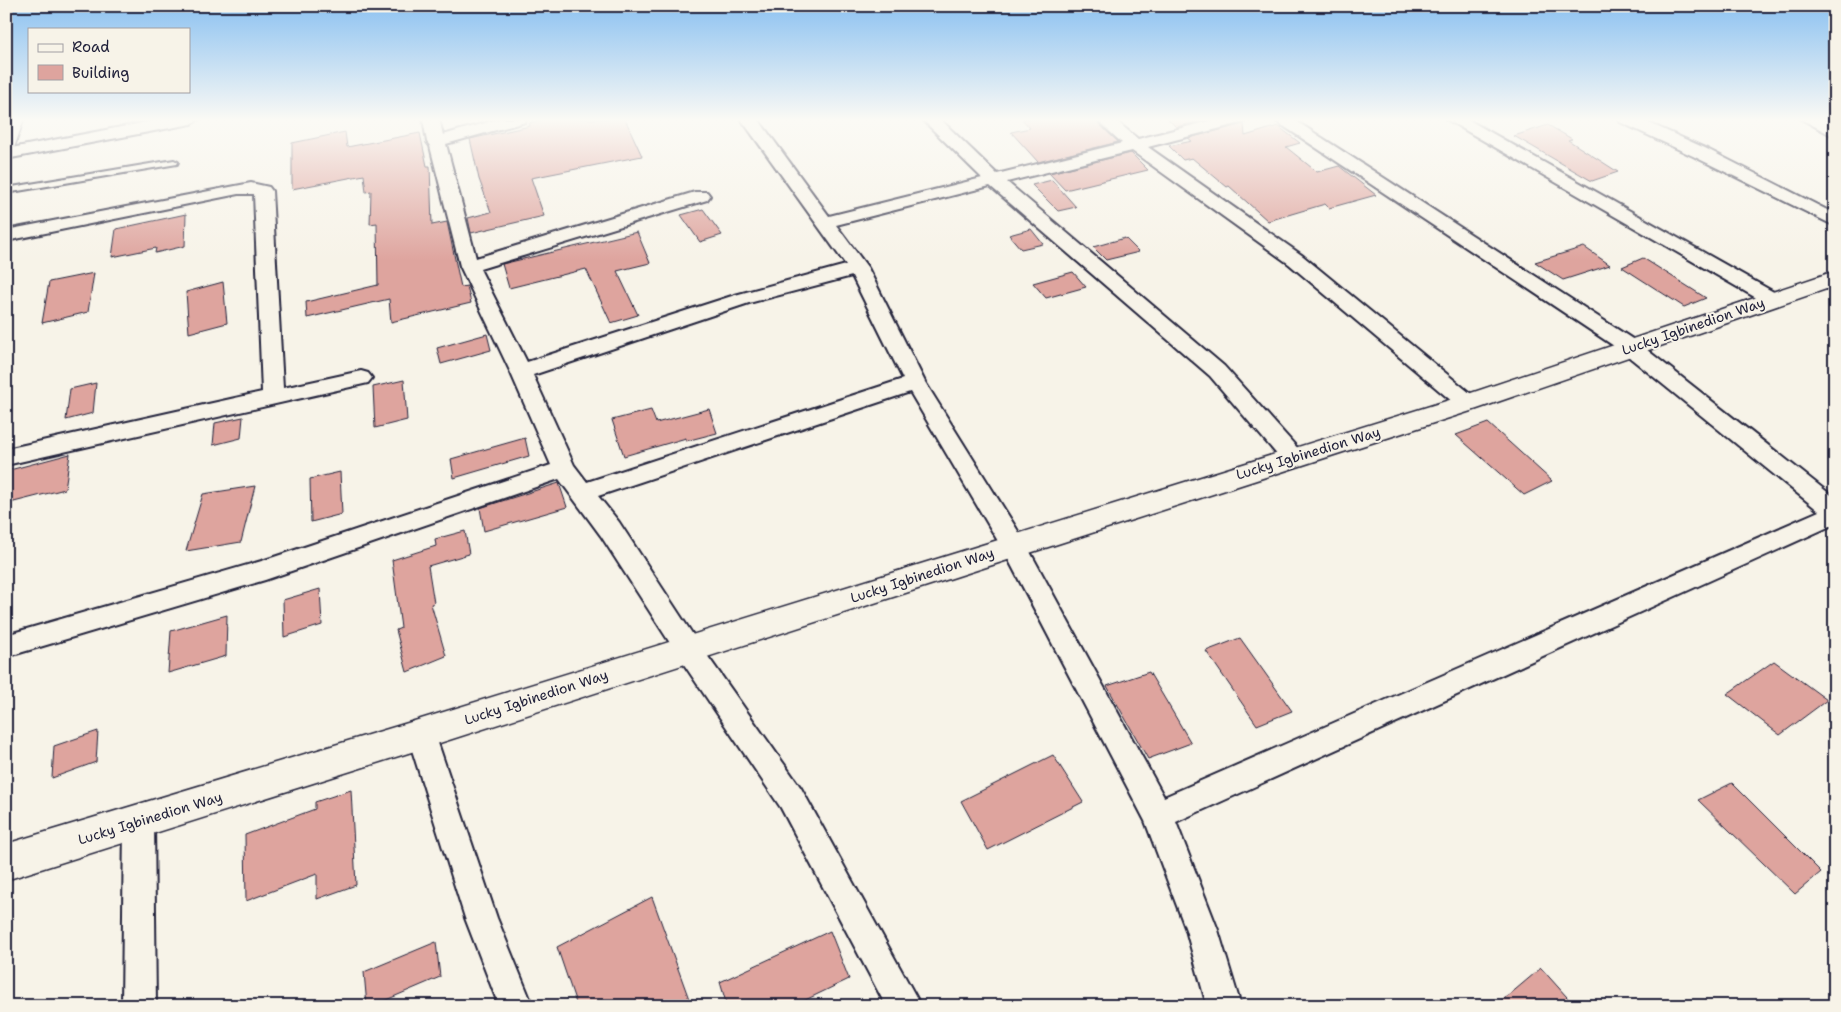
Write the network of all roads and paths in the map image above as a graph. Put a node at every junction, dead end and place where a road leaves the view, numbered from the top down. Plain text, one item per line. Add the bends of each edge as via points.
1 (150, 166) edge
2 (442, 166) edge
3 (783, 166) edge
4 (980, 166) edge
5 (1052, 166) edge
6 (1164, 166) edge
7 (1354, 166) edge
8 (1537, 166) edge
9 (1727, 166) edge
10 (994, 180) junction
11 (6, 192) edge
12 (701, 196) dead end
13 (1835, 221) edge
14 (825, 222) junction
15 (6, 236) edge
16 (469, 266) junction
17 (858, 268) junction
18 (1832, 282) edge
19 (1772, 299) junction
20 (1630, 346) junction
21 (521, 371) junction
22 (362, 378) dead end
23 (915, 383) junction
24 (273, 397) junction
25 (1468, 403) junction
26 (6, 458) edge
27 (1293, 458) junction
28 (564, 469) junction
29 (583, 492) junction
30 (1835, 513) edge
31 (1014, 546) junction
32 (6, 646) edge
33 (688, 649) junction
34 (421, 734) junction
35 (1158, 815) junction
36 (139, 822) junction
37 (6, 862) edge
38 (139, 1006) edge
39 (516, 1006) edge
40 (904, 1006) edge
41 (1224, 1006) edge

1 - 11 lane
2 - 16 street
3 - 14 street
4 - 10 street
5 - 10 street
6 - 25 street via 1302,265
7 - 20 street
8 - 19 street
9 - 13 street
10 - 14 street
10 - 27 street via 1217,371
12 - 16 street
14 - 17 street
15 - 24 street via 238,189 258,188 263,191
16 - 21 street
17 - 21 street via 742,299
17 - 23 street
18 - 19 street, Lucky Igbinedion Way
19 - 20 street, Lucky Igbinedion Way
20 - 25 street, Lucky Igbinedion Way
20 - 30 street
21 - 28 street
22 - 24 street
23 - 29 street
23 - 31 street
24 - 26 street
25 - 27 street, Lucky Igbinedion Way
27 - 31 street, Lucky Igbinedion Way
28 - 29 street
28 - 32 street via 265,570
29 - 33 street
30 - 35 street
31 - 33 street, Lucky Igbinedion Way
31 - 35 street
33 - 34 street, Lucky Igbinedion Way
33 - 40 street via 791,798
34 - 36 street, Lucky Igbinedion Way
34 - 39 street via 481,918
35 - 41 street via 1202,930
36 - 37 street, Lucky Igbinedion Way
36 - 38 street

